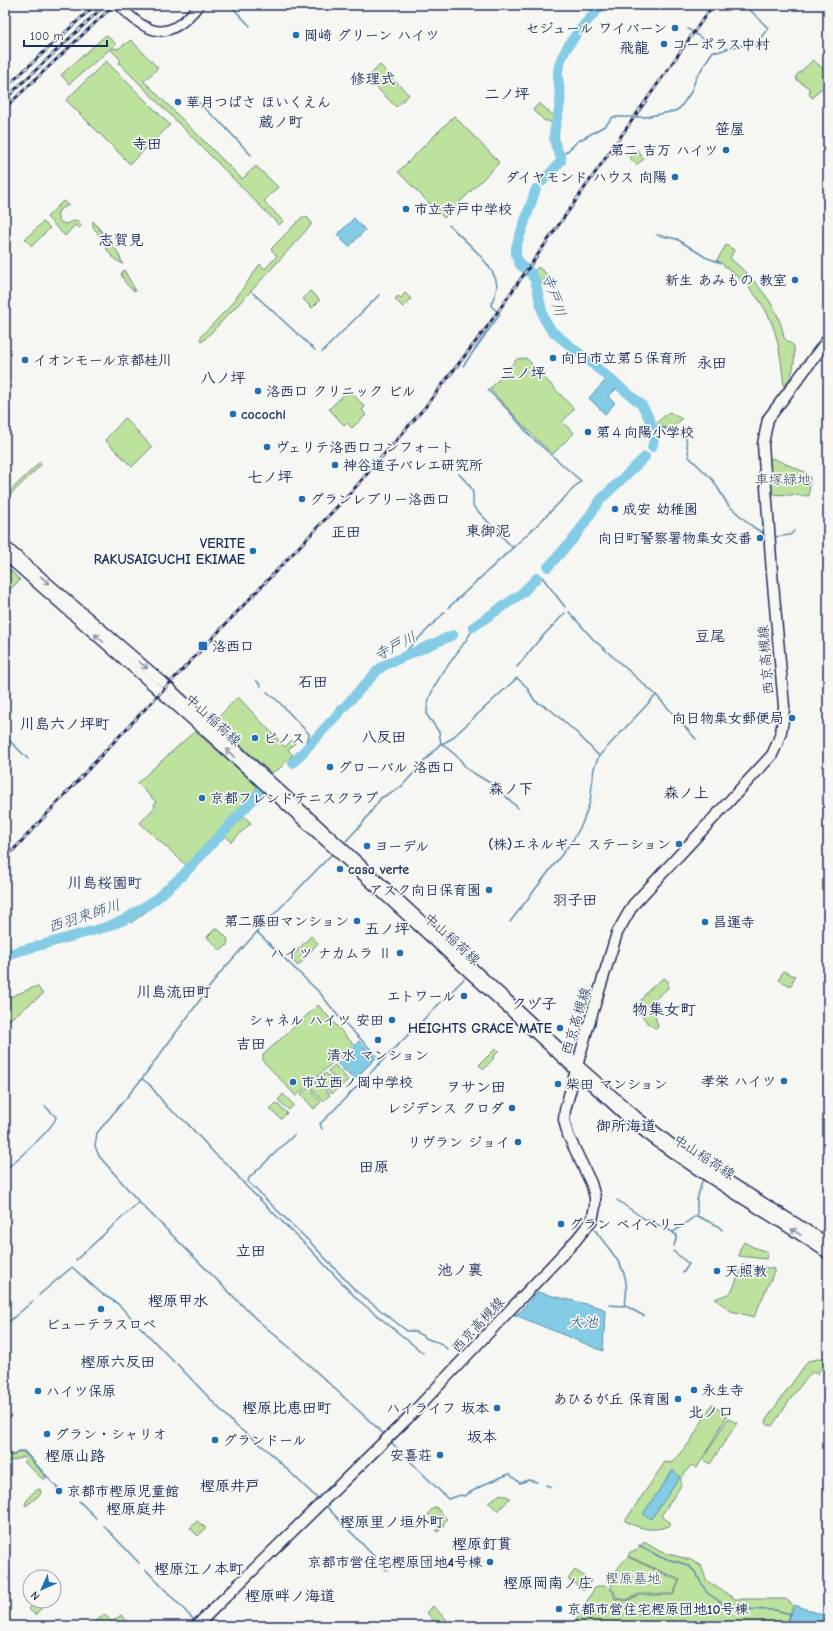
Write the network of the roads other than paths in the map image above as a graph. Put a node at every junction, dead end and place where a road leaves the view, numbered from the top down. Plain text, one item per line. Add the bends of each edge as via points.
1 (119, 5) edge
2 (199, 5) edge
3 (828, 339) edge
4 (5, 546) edge
5 (5, 555) edge
6 (577, 1069) junction
7 (828, 1243) edge
8 (828, 1254) edge
9 (196, 1626) edge

1 - 2 main road via 147,29 160,31 179,26
3 - 6 main road, 西京高槻線 via 768,419 763,444 784,706 781,734 772,755 645,892 624,919 617,933
4 -> 6 main road, 中山稲荷線 via 168,686
6 -> 5 main road, 中山稲荷線 via 216,740
6 - 7 main road, 中山稲荷線 via 678,1149
8 -> 6 main road, 中山稲荷線 via 670,1152 633,1123
6 - 9 main road, 西京高槻線 via 565,1107 564,1120 595,1197 592,1220 586,1229 407,1419

